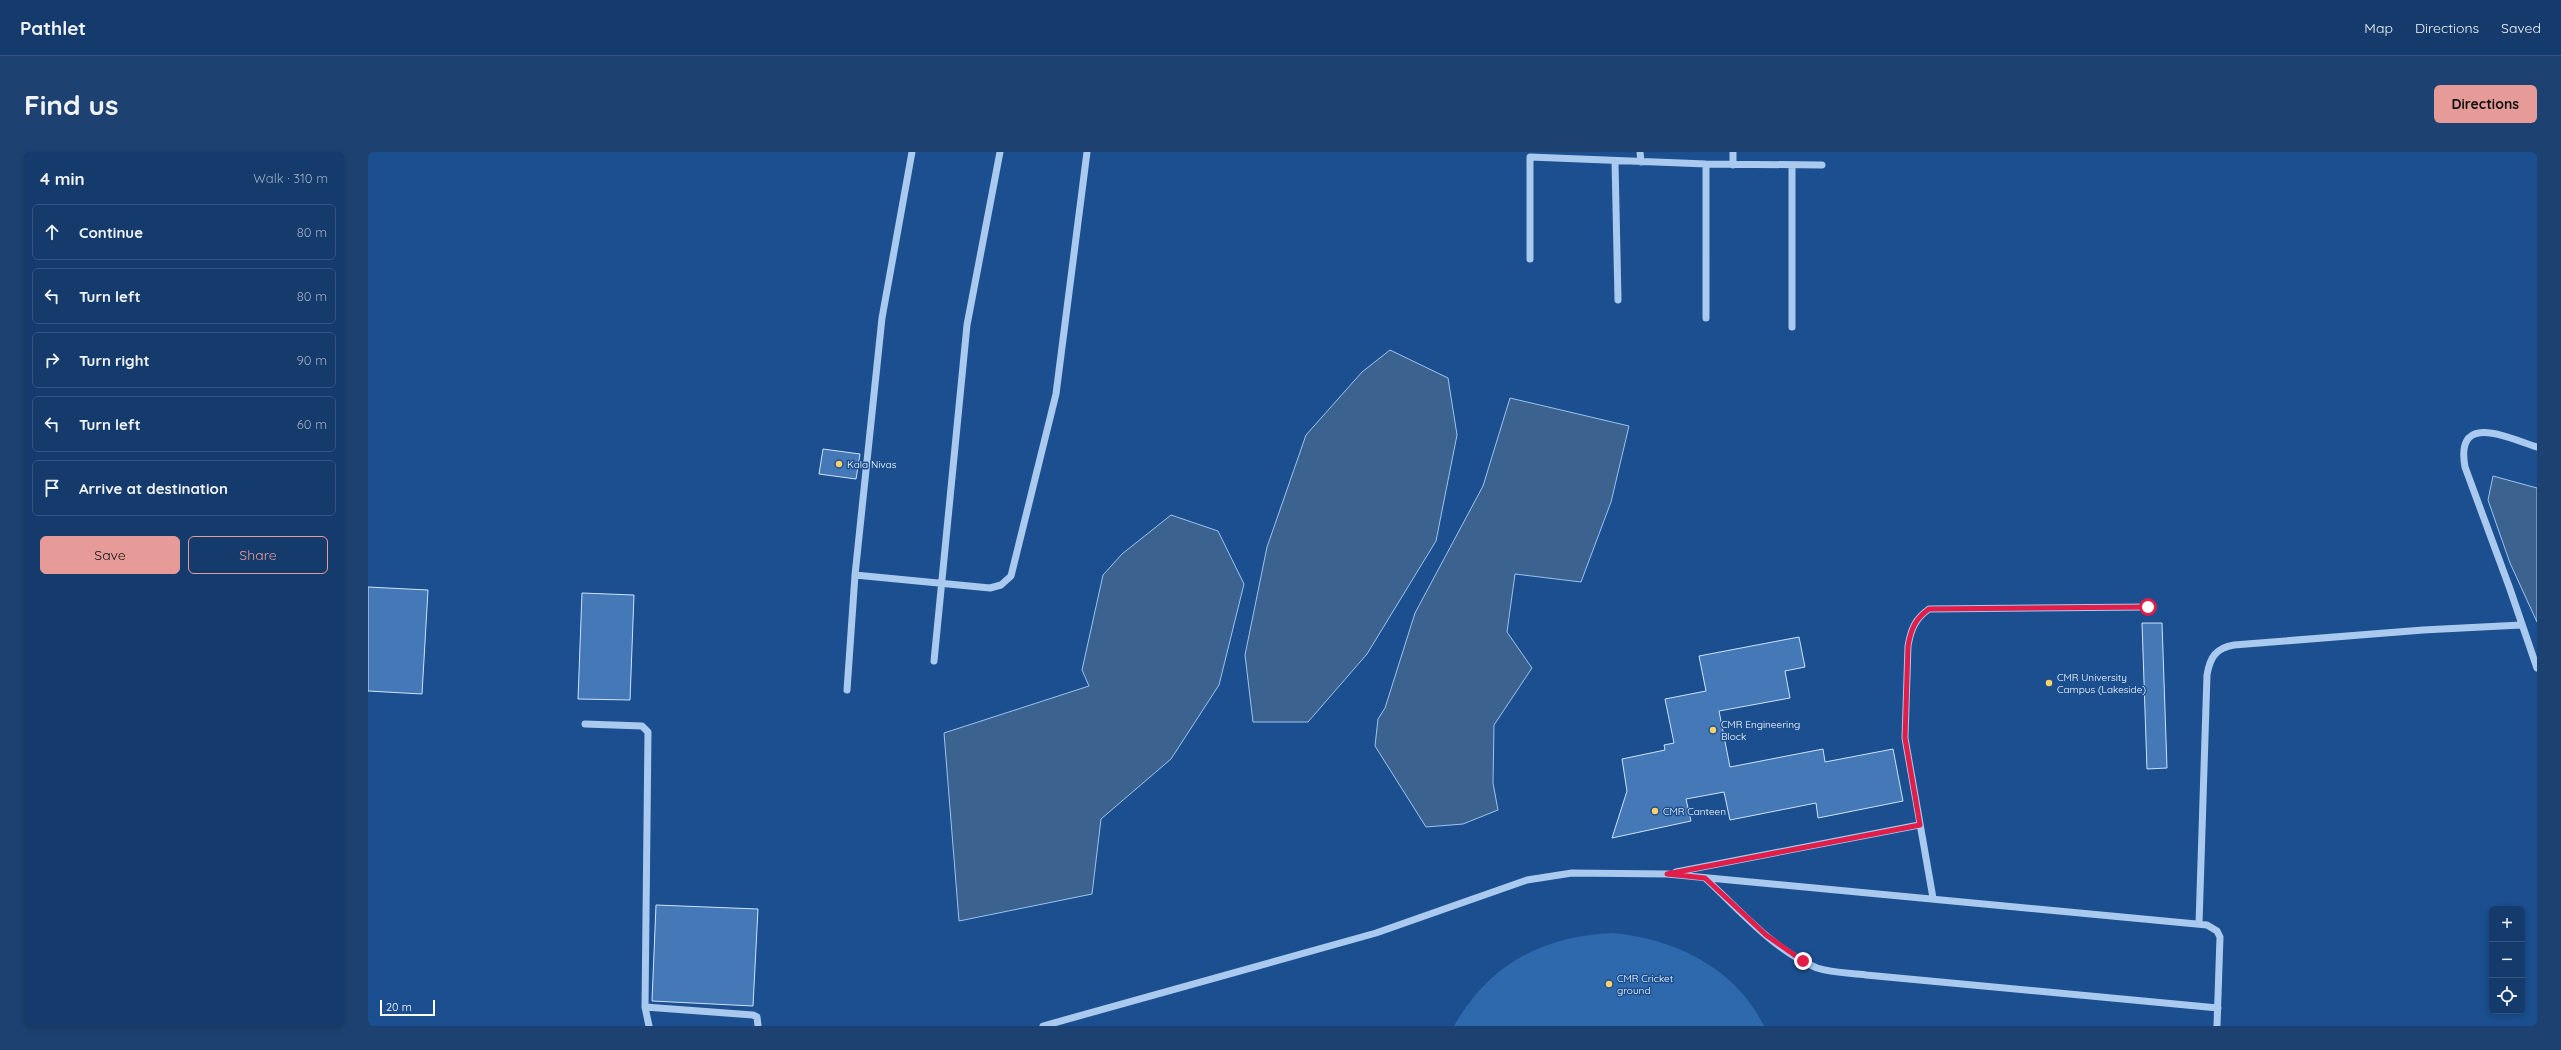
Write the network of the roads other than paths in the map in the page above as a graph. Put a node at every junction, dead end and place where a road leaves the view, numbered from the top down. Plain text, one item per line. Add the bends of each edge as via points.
1 (912, 152) edge
2 (1000, 152) edge
3 (1087, 152) edge
4 (1640, 152) edge
5 (1733, 152) edge
6 (1615, 161) junction
7 (1641, 162) junction
8 (1706, 164) junction
9 (1733, 165) junction
10 (1792, 165) junction
11 (1822, 165) dead end
12 (1530, 259) dead end
13 (1618, 300) dead end
14 (1706, 318) dead end
15 (1792, 327) dead end
16 (2537, 447) edge
17 (855, 575) junction
18 (940, 583) junction
19 (2148, 607) dead end
20 (2521, 625) junction
21 (934, 660) dead end
22 (2537, 668) edge
23 (847, 690) dead end
24 (585, 724) dead end
25 (1920, 825) junction
26 (1667, 874) junction
27 (1705, 878) junction
28 (1933, 898) junction
29 (2198, 924) junction
30 (645, 1007) junction
31 (2218, 1008) junction
32 (649, 1026) edge
33 (758, 1026) edge
34 (1043, 1026) edge
35 (2217, 1026) edge

1 - 17 street via 882,318 871,442
2 - 18 street via 967,325
3 - 18 street via 1056,394 1011,576 1001,585 990,588
4 - 7 street
5 - 9 street
6 - 7 street
6 - 12 street via 1530,157
6 - 13 street
7 - 8 street
8 - 9 street
8 - 14 street
9 - 10 street
10 - 11 street
10 - 15 street
16 - 20 street via 2494,434 2478,432 2469,435 2462,453
17 - 18 street
17 - 23 street
18 - 21 street
19 - 25 street via 1929,609 1917,618 1910,632 1908,646 1905,738
20 - 22 street
20 - 29 street via 2234,645 2223,647 2215,653 2210,660 2207,675
24 - 30 street via 642,726 648,732
25 - 26 street
25 - 28 street
26 - 27 street
26 - 34 street via 1572,873 1527,880 1376,933
27 - 28 street
27 - 31 street via 1766,935 1818,968 1874,976
28 - 29 street
29 - 31 street via 2212,927 2220,937
30 - 32 street
30 - 33 street via 753,1015 757,1017
31 - 35 street

